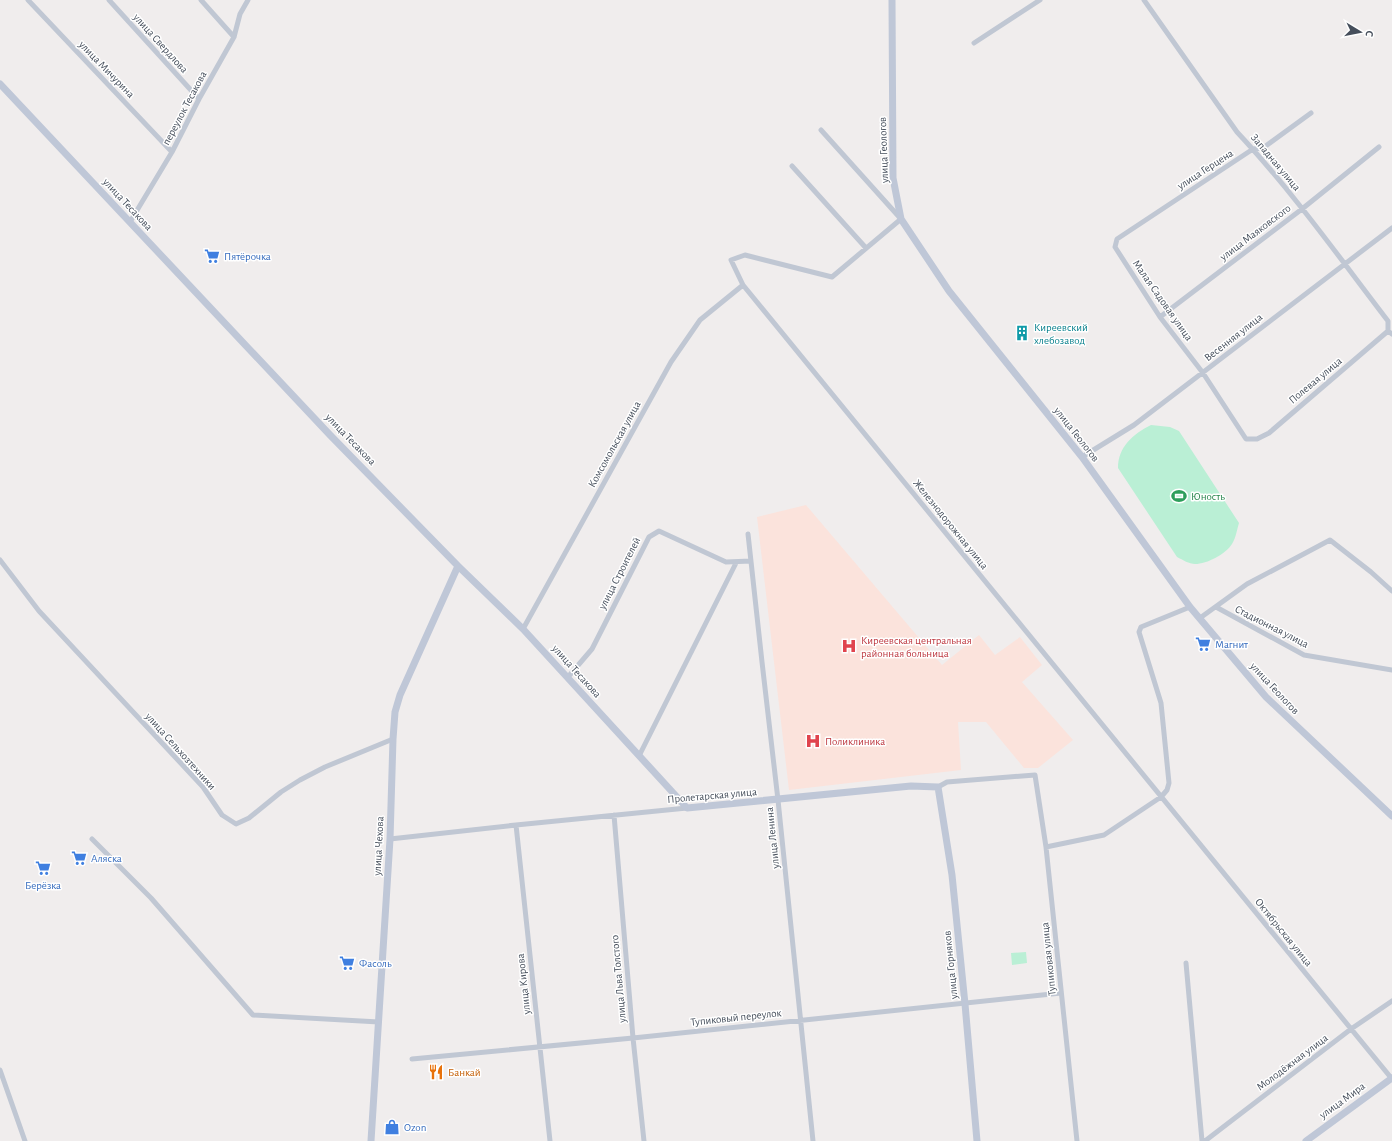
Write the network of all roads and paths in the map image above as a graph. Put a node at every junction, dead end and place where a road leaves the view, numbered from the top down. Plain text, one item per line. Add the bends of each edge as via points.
1 (28, 0) edge
2 (109, 0) edge
3 (201, 0) edge
4 (248, 0) edge
5 (892, 0) edge
6 (1040, 0) edge
7 (1144, 0) edge
8 (234, 37) junction
9 (974, 43) dead end
10 (0, 84) edge
11 (199, 99) junction
12 (1311, 112) dead end
13 (821, 130) dead end
14 (1379, 147) dead end
15 (1253, 149) junction
16 (172, 152) junction
17 (792, 166) dead end
18 (1302, 209) junction
19 (900, 219) junction
20 (130, 222) junction
21 (1392, 228) edge
22 (1115, 247) joint
23 (866, 248) junction
24 (1344, 264) junction
25 (743, 285) junction
26 (1160, 317) junction
27 (1391, 333) edge
28 (1203, 373) junction
29 (1252, 439) joint
30 (1082, 457) junction
31 (748, 534) dead end
32 (0, 560) edge
33 (751, 561) junction
34 (736, 563) junction
35 (458, 566) junction
36 (1392, 591) edge
37 (1190, 607) junction
38 (1216, 607) junction
39 (1200, 618) junction
40 (523, 629) junction
41 (1392, 670) edge
42 (568, 677) junction
43 (393, 739) junction
44 (639, 756) junction
45 (1036, 775) joint
46 (938, 787) junction
47 (1161, 797) junction
48 (778, 800) junction
49 (687, 808) junction
50 (614, 815) junction
51 (1392, 816) edge
52 (516, 825) junction
53 (92, 839) dead end
54 (390, 839) junction
55 (1046, 847) junction
56 (1186, 963) dead end
57 (1061, 993) junction
58 (1392, 1001) edge
59 (965, 1004) junction
60 (801, 1021) junction
61 (379, 1022) junction
62 (1351, 1029) junction
63 (633, 1038) junction
64 (540, 1047) junction
65 (412, 1059) dead end
66 (0, 1070) edge
67 (1392, 1078) edge
68 (25, 1141) edge
69 (371, 1141) edge
70 (550, 1141) edge
71 (644, 1141) edge
72 (813, 1141) edge
73 (977, 1141) edge
74 (1077, 1141) edge
75 (1202, 1141) edge
76 (1205, 1141) edge
77 (1306, 1141) edge

1 - 16 street, улица Мичурина
2 - 11 street, улица Свердлова
3 - 8 street
4 - 8 street, переулок Тесакова via 240,14
5 - 19 main road, улица Геологов via 893,178
6 - 9 street
7 - 15 street, Западная улица via 1237,132
8 - 11 street, переулок Тесакова
10 - 20 main road, улица Тесакова
11 - 16 street, переулок Тесакова
12 - 15 street, улица Герцена via 1263,148
13 - 19 street
14 - 18 street, улица Маяковского
15 - 18 street, Западная улица
15 - 22 street, улица Герцена via 1117,239
16 - 20 street, переулок Тесакова
17 - 23 street
18 - 24 street, Западная улица
18 - 26 street, улица Маяковского
19 - 23 street
19 - 30 main road, улица Геологов via 949,291
20 - 35 main road, улица Тесакова via 330,435
21 - 24 street, Весенняя улица
22 - 26 street, Малая Садовая улица
23 - 25 street, Железнодорожная улица via 832,277 745,255 731,260
24 - 27 street, Западная улица via 1388,321
24 - 28 street, Весенняя улица
25 - 40 street, Комсомольская улица via 700,320 671,362
25 - 47 street, Железнодорожная улица
26 - 28 street, Малая Садовая улица
27 - 29 street, Полевая улица via 1269,433
28 - 29 street, Малая Садовая улица via 1246,439
28 - 30 street, Весенняя улица via 1134,425
30 - 37 main road, улица Геологов
31 - 33 street, улица Ленина
32 - 43 street, улица Сельхозтехники via 39,611 203,787 222,815 236,824 249,818 300,780
33 - 34 street, улица Строителей
33 - 48 street, улица Ленина
34 - 42 street, улица Строителей via 726,562 659,531 649,537 592,649
34 - 44 street
35 - 40 main road, улица Тесакова
35 - 43 main road, улица Чехова via 400,695 395,712
36 - 38 street via 1330,540 1247,584
37 - 39 main road, улица Геологов
37 - 47 street via 1141,627 1139,632 1161,703 1169,783
38 - 39 street
38 - 41 street, Стадионная улица via 1304,655
39 - 51 main road, улица Геологов via 1266,697
40 - 42 main road, улица Тесакова
42 - 44 main road, улица Тесакова
43 - 54 main road, улица Чехова
44 - 49 main road, улица Тесакова
45 - 46 street, Пролетарская улица via 947,782
45 - 55 street, Тупиковая улица
46 - 48 main road, Пролетарская улица via 911,786
46 - 59 main road, улица Горняков via 952,875
47 - 55 street via 1104,835
47 - 62 street, Октябрьская улица
48 - 49 main road, Пролетарская улица
48 - 60 street, улица Ленина
49 - 50 street, Пролетарская улица
50 - 52 street, Пролетарская улица
50 - 63 street, улица Льва Толстого
52 - 54 street, Пролетарская улица
52 - 64 street, улица Кирова
53 - 61 street via 151,898 253,1015
54 - 61 main road, улица Чехова
55 - 57 street, Тупиковая улица
56 - 75 street
57 - 59 street, Тупиковый переулок
57 - 74 street, Тупиковая улица
58 - 62 street, Молодёжная улица
59 - 60 street, Тупиковый переулок
59 - 73 main road, улица Горняков
60 - 63 street, Тупиковый переулок
60 - 72 street, улица Ленина
61 - 69 main road, улица Чехова
62 - 67 street, Октябрьская улица
62 - 76 street, Молодёжная улица
63 - 64 street, Тупиковый переулок
63 - 71 street, улица Льва Толстого
64 - 65 street, Тупиковый переулок
64 - 70 street, улица Кирова
66 - 68 street
67 - 77 main road, улица Мира

